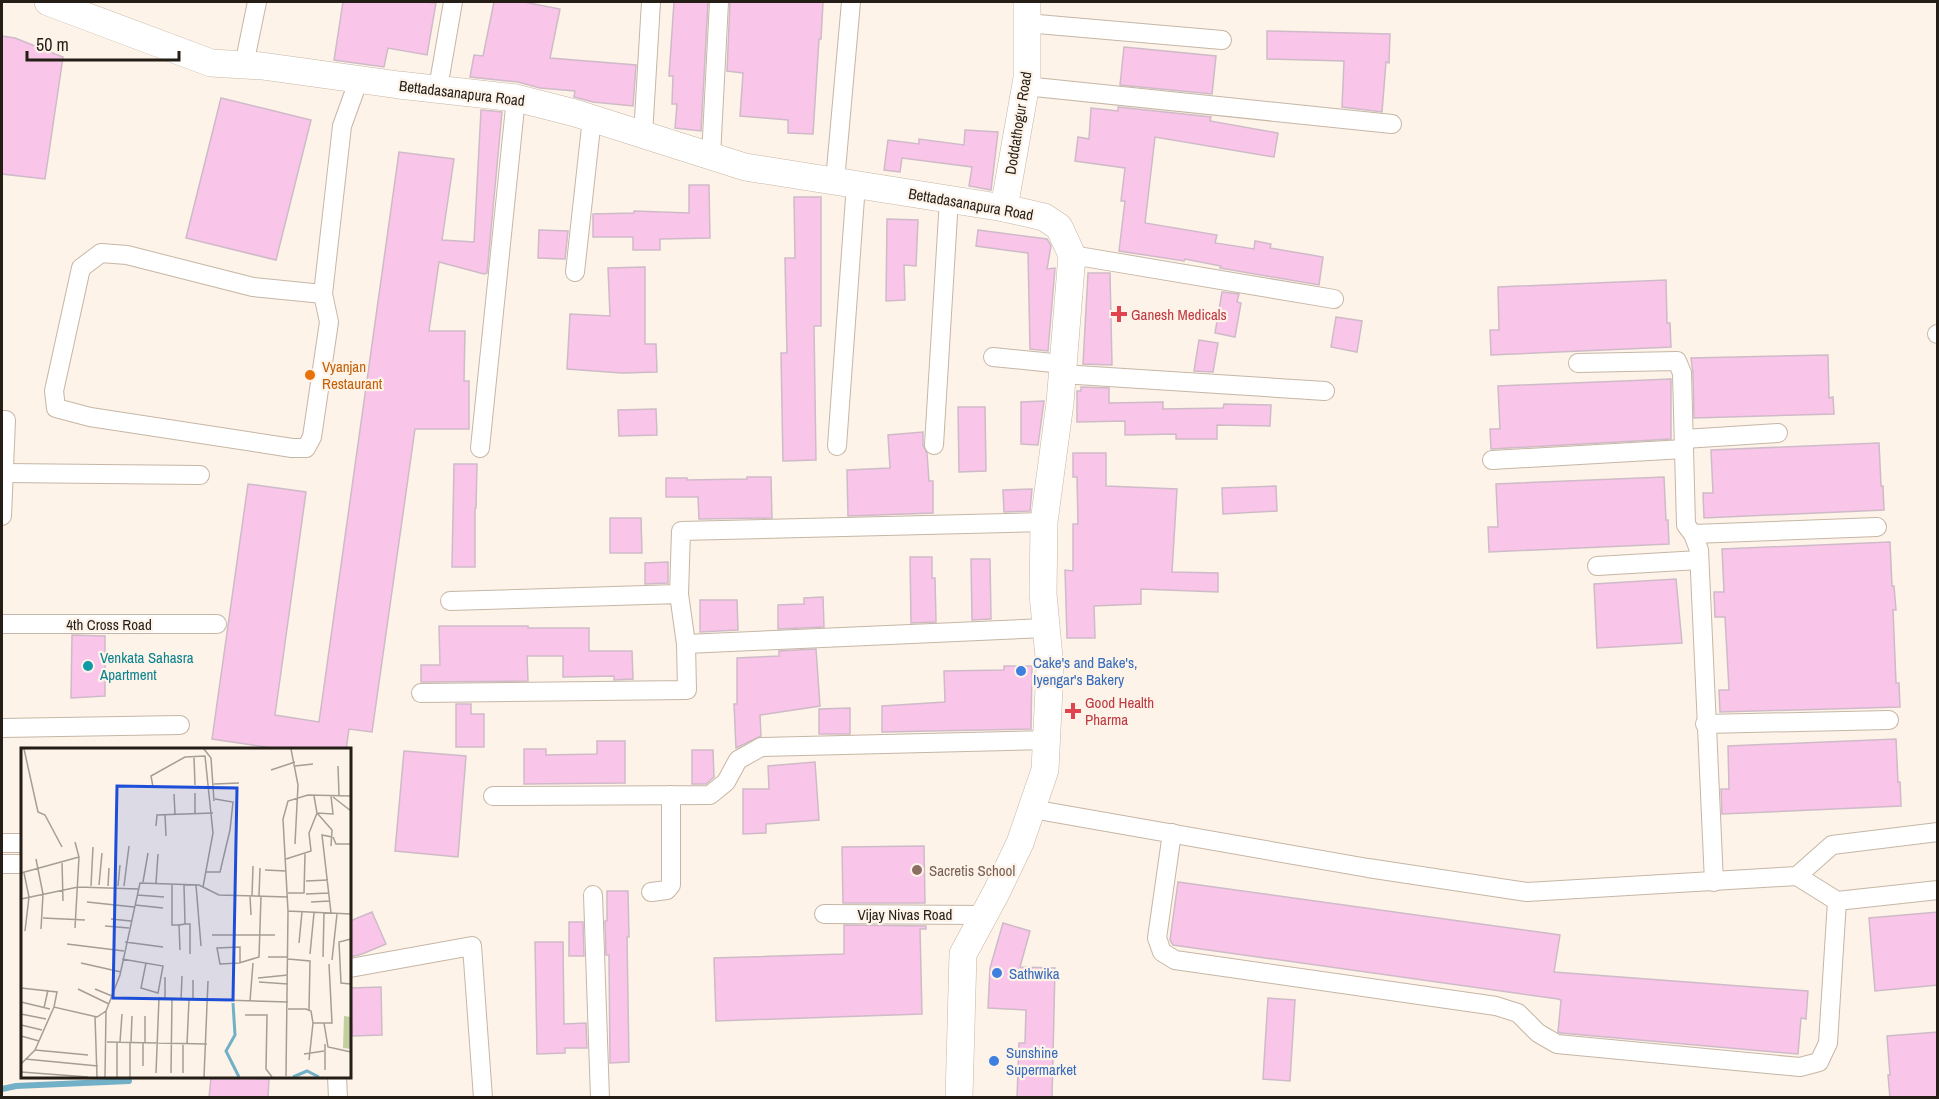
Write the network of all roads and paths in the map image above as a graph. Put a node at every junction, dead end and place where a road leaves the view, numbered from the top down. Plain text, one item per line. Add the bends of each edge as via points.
1 (48, 2) edge
2 (257, 2) edge
3 (453, 2) edge
4 (651, 2) edge
5 (719, 2) edge
6 (851, 2) edge
7 (1027, 12) edge
8 (1222, 40) dead end
9 (244, 65) junction
10 (359, 79) junction
11 (1025, 86) junction
12 (438, 88) junction
13 (516, 98) junction
14 (592, 118) junction
15 (1392, 124) dead end
16 (643, 135) junction
17 (711, 156) junction
18 (846, 183) junction
19 (949, 199) junction
20 (1004, 208) junction
21 (1072, 255) junction
22 (575, 272) dead end
23 (323, 294) junction
24 (1334, 299) dead end
25 (993, 357) dead end
26 (1578, 363) dead end
27 (1063, 369) junction
28 (1325, 391) dead end
29 (4, 420) edge
30 (1779, 433) dead end
31 (1684, 444) junction
32 (933, 445) dead end
33 (837, 446) dead end
34 (480, 448) dead end
35 (1492, 460) dead end
36 (4, 473) junction
37 (201, 475) dead end
38 (2, 516) edge
39 (1044, 522) junction
40 (1877, 527) dead end
41 (1693, 534) junction
42 (1699, 560) junction
43 (1597, 566) dead end
44 (679, 594) junction
45 (450, 601) dead end
46 (2, 624) edge
47 (217, 624) dead end
48 (1046, 628) junction
49 (686, 644) junction
50 (421, 693) dead end
51 (1889, 720) dead end
52 (1705, 724) junction
53 (180, 725) dead end
54 (2, 728) edge
55 (1047, 740) junction
56 (671, 795) junction
57 (493, 796) dead end
58 (1032, 808) junction
59 (1938, 832) edge
60 (1172, 833) junction
61 (2, 843) edge
62 (21, 843) edge
63 (2, 864) edge
64 (21, 864) edge
65 (1797, 876) junction
66 (1714, 882) junction
67 (1938, 890) edge
68 (651, 892) dead end
69 (593, 895) dead end
70 (1837, 901) junction
71 (824, 914) dead end
72 (985, 915) junction
73 (351, 968) edge
74 (337, 1078) edge
75 (338, 1098) edge
76 (483, 1098) edge
77 (600, 1098) edge
78 (959, 1098) edge

1 - 9 street, Bettadasanapura Road via 211,63
2 - 9 street
3 - 12 street
4 - 16 street
5 - 17 street
6 - 18 street
7 - 8 street
7 - 11 street, Doddathogur Road
9 - 10 street, Bettadasanapura Road
10 - 12 street, Bettadasanapura Road
10 - 23 street via 342,126
11 - 15 street
11 - 20 street, Doddathogur Road
12 - 13 street, Bettadasanapura Road
13 - 14 street, Bettadasanapura Road
13 - 34 street
14 - 16 street, Bettadasanapura Road
14 - 22 street
16 - 17 street, Bettadasanapura Road
17 - 18 street, Bettadasanapura Road via 744,167
18 - 19 street, Bettadasanapura Road
18 - 33 street
19 - 20 street, Bettadasanapura Road
19 - 32 street
20 - 21 street, Bettadasanapura Road via 1044,218 1059,227
21 - 24 street
21 - 27 street, Bettadasanapura Road
23 - 23 street via 329,322 312,437 306,448 90,417 56,408 54,391 81,268 101,253 128,255 253,287
25 - 27 street
26 - 31 street via 1677,360 1682,373
27 - 28 street
27 - 39 street, Bettadasanapura Road
29 - 36 street
30 - 31 street
31 - 35 street
31 - 41 street via 1686,525
36 - 37 street
36 - 38 street
39 - 44 street via 681,531
39 - 48 street, Bettadasanapura Road
40 - 41 street
41 - 42 street
42 - 43 street
42 - 52 street
44 - 45 street
44 - 49 street
46 - 47 street, 4th Cross Road
48 - 49 street
48 - 55 street, Bettadasanapura Road via 1050,668
49 - 50 street via 687,690
51 - 52 street
52 - 66 street
53 - 54 street
55 - 56 street via 761,747 738,760 726,782 710,795
55 - 58 street, Bettadasanapura Road via 1045,770
56 - 57 street
56 - 68 street via 671,885 667,890
58 - 60 street
58 - 72 street, Bettadasanapura Road via 1020,843
59 - 65 street via 1832,845
60 - 66 street via 1527,892
60 - 70 street via 1157,938 1162,952 1175,960 1496,1006 1518,1013 1557,1044 1800,1067 1819,1062 1828,1043
61 - 62 street
63 - 64 street
65 - 66 street
65 - 70 street
67 - 70 street
69 - 77 street
71 - 72 street, Vijay Nivas Road
72 - 78 street, Bettadasanapura Road via 963,954
73 - 76 street via 472,946
74 - 75 street

